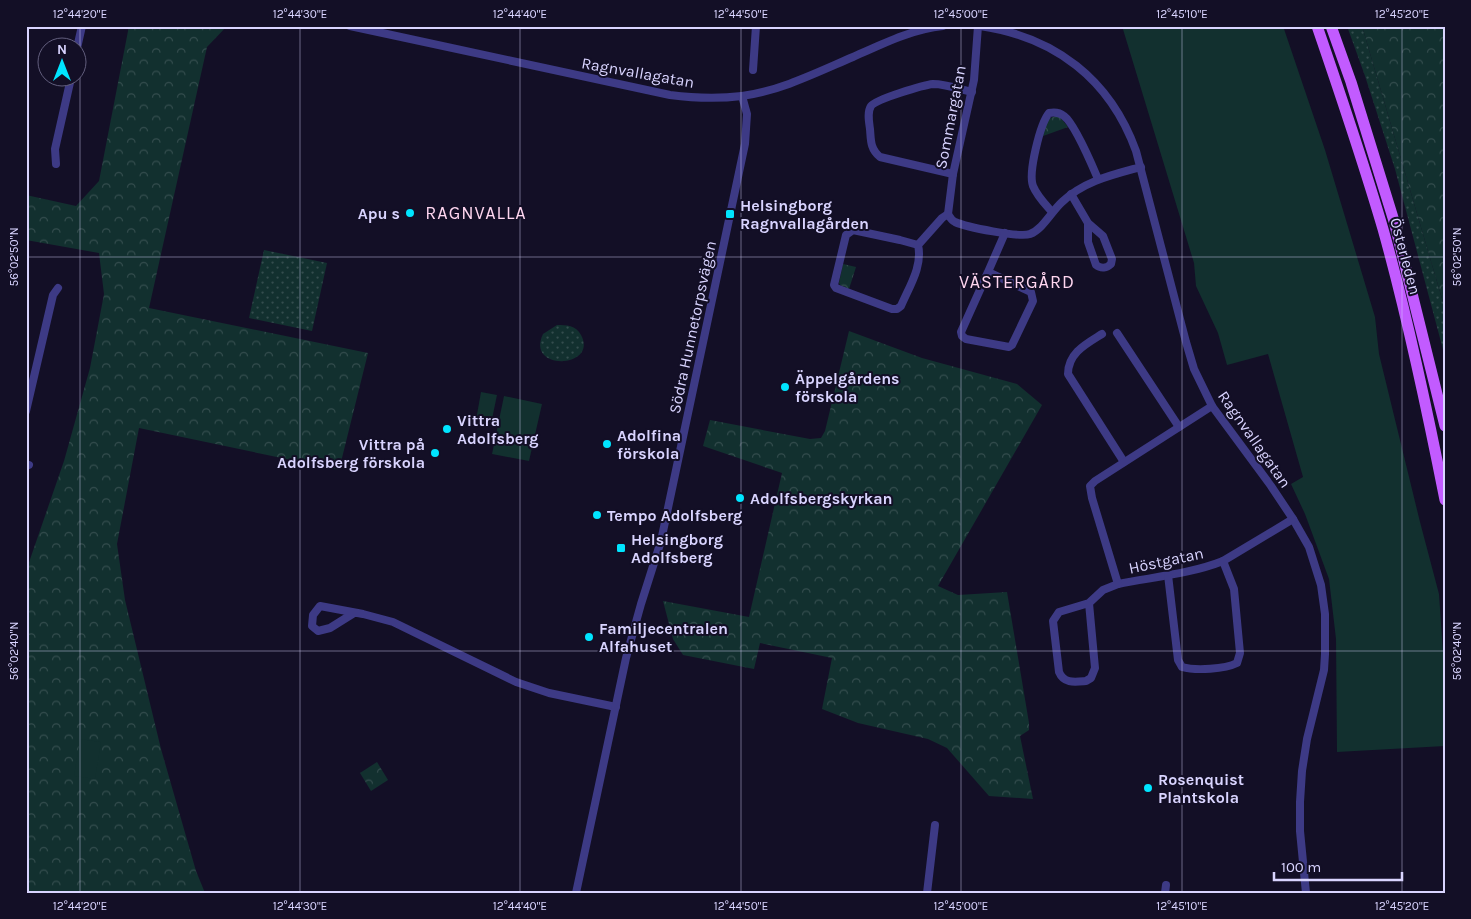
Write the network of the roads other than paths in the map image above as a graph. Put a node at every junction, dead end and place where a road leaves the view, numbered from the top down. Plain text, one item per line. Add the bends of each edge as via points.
1 (350, 26) edge
2 (756, 26) edge
3 (943, 26) edge
4 (979, 26) edge
5 (1317, 26) edge
6 (1331, 26) edge
7 (753, 70) dead end
8 (69, 88) edge
9 (972, 92) junction
10 (742, 96) junction
11 (56, 164) dead end
12 (1141, 167) junction
13 (953, 174) junction
14 (1098, 179) junction
15 (1071, 194) junction
16 (1052, 212) junction
17 (948, 214) junction
18 (1088, 223) junction
19 (1005, 233) junction
20 (918, 246) junction
21 (988, 272) junction
22 (58, 288) dead end
23 (1117, 333) dead end
24 (1102, 334) dead end
25 (1212, 406) junction
26 (26, 411) edge
27 (1445, 426) edge
28 (1179, 427) junction
29 (1124, 462) junction
30 (1445, 500) edge
31 (1293, 519) junction
32 (1223, 561) junction
33 (1168, 575) junction
34 (1118, 584) junction
35 (1089, 602) junction
36 (354, 613) junction
37 (616, 707) junction
38 (935, 825) dead end
39 (576, 893) edge
40 (928, 893) edge
41 (1306, 893) edge

1 - 10 street, Ragnvallagatan via 670,95 701,98
2 - 7 street
3 - 10 street, Ragnvallagatan via 900,36 827,69 782,86
4 - 9 street, Sommargatan
4 - 12 street, Ragnvallagatan via 1042,43 1085,72 1120,116
5 - 30 main road, Österleden via 1383,230 1430,421
6 - 27 main road, Österleden via 1394,220
8 - 11 street via 55,149
9 - 13 street, Sommargatan
9 - 13 street via 935,84 923,86 878,101 871,106 868,115 874,153
10 - 37 street, Södra Hunnetorpsvägen via 747,114 745,144 661,541 626,658
12 - 14 street
12 - 25 street, Ragnvallagatan via 1190,355
13 - 17 street, Sommargatan
14 - 15 street
14 - 16 street via 1086,150 1065,116 1049,113 1042,127 1032,184
15 - 16 street
15 - 18 street
16 - 19 street via 1038,230 1030,234
17 - 19 street via 957,222
17 - 20 street
18 - 18 street via 1103,236 1112,261 1107,267 1096,265 1088,242
19 - 21 street
20 - 20 street via 853,230 846,235 834,285 840,291 897,309 919,263
21 - 21 street via 1031,292 1033,296 1009,347 962,336
22 - 26 street via 53,295
23 - 28 street
24 - 29 street via 1079,348 1068,374
25 - 28 street, Höstgatan
25 - 31 street, Ragnvallagatan
28 - 29 street, Höstgatan
29 - 34 street, Höstgatan via 1090,486
31 - 32 street, Höstgatan
31 - 41 street, Ragnvallagatan via 1314,560 1326,628 1324,670 1302,771 1300,831
32 - 33 street, Höstgatan
32 - 33 street via 1234,589 1240,653 1238,663 1230,667 1190,670 1182,667 1178,660
33 - 34 street, Höstgatan
34 - 35 street via 1103,590
35 - 35 street via 1059,612 1053,621 1058,672 1067,681 1086,681 1095,668
36 - 36 street via 320,606 313,615 312,626 318,631 325,630
36 - 37 street via 403,626 516,682
37 - 39 street, Södra Hunnetorpsvägen
38 - 40 street

